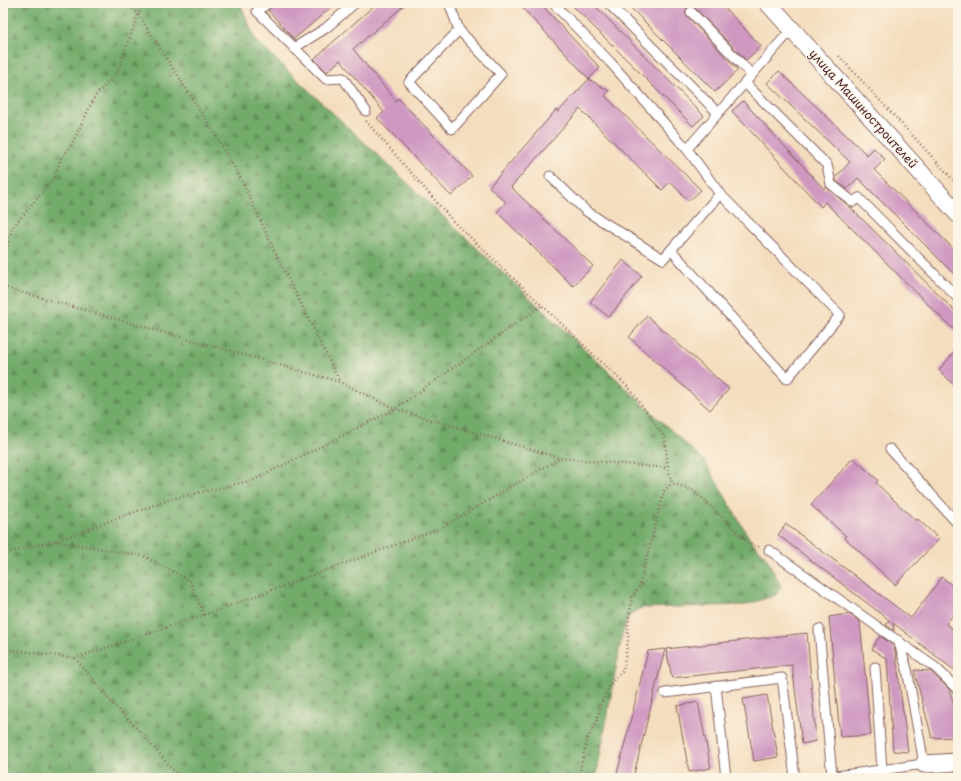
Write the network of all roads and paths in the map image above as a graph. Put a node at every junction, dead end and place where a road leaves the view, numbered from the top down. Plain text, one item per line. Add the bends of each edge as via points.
1 (127, 3) edge
2 (144, 3) edge
3 (268, 3) edge
4 (355, 3) edge
5 (449, 3) edge
6 (553, 3) edge
7 (608, 3) edge
8 (768, 3) edge
9 (691, 12) dead end
10 (138, 14) junction
11 (459, 30) junction
12 (791, 30) junction
13 (294, 48) junction
14 (837, 54) dead end
15 (752, 74) junction
16 (745, 83) junction
17 (366, 111) joint
18 (718, 113) junction
19 (687, 149) junction
20 (550, 176) dead end
21 (958, 185) edge
22 (720, 194) junction
23 (958, 214) edge
24 (671, 250) junction
25 (3, 261) edge
26 (3, 287) edge
27 (958, 298) edge
28 (541, 306) junction
29 (340, 382) junction
30 (395, 409) junction
31 (890, 449) dead end
32 (560, 458) junction
33 (668, 468) junction
34 (672, 484) junction
35 (958, 524) edge
36 (55, 541) junction
37 (769, 550) joint
38 (3, 554) edge
39 (204, 615) junction
40 (819, 629) dead end
41 (898, 640) junction
42 (3, 649) edge
43 (75, 658) junction
44 (876, 668) dead end
45 (716, 686) junction
46 (958, 690) edge
47 (665, 693) dead end
48 (958, 762) edge
49 (924, 764) junction
50 (882, 770) junction
51 (854, 776) edge
52 (832, 777) junction
53 (180, 778) edge
54 (580, 778) edge
55 (726, 778) edge
56 (795, 778) edge
57 (822, 778) edge

1 - 10 path
2 - 10 path
3 - 13 lane via 257,11
4 - 13 lane via 326,28
5 - 11 lane
6 - 19 lane via 610,62
7 - 18 lane
8 - 12 street, улица Машиностроителей
9 - 15 lane
10 - 25 path via 117,74 95,96 53,179 13,227
10 - 29 path via 244,183 274,250
11 - 11 lane via 501,74 452,129 409,82
12 - 15 lane
12 - 23 street, улица Машиностроителей
13 - 17 lane via 326,79 343,78
14 - 21 path
15 - 16 lane
16 - 18 lane
16 - 27 lane via 827,165 831,184 853,202 860,198
17 - 28 path via 363,118 453,221
18 - 19 lane
19 - 22 lane
20 - 24 lane via 586,211 663,259
22 - 24 lane
22 - 24 lane via 840,315 786,379
26 - 29 path
28 - 30 path
28 - 33 path via 630,389 665,438
29 - 30 path
30 - 32 path
30 - 36 path via 254,480 172,499
31 - 35 lane
32 - 33 path
32 - 39 path via 441,528
33 - 34 path
34 - 37 path via 694,491 749,544
34 - 54 path via 664,491 640,588 632,597 623,671 609,686 601,704 588,738
36 - 38 path
36 - 39 path via 144,556 190,581
37 - 41 lane
39 - 43 path
40 - 52 lane
41 - 46 lane via 936,668
41 - 49 lane via 908,669
42 - 43 path
43 - 53 path
44 - 50 lane
45 - 47 lane
45 - 55 lane
45 - 56 lane via 782,678
48 - 49 street
49 - 50 lane
50 - 51 lane
51 - 52 lane
52 - 57 lane

